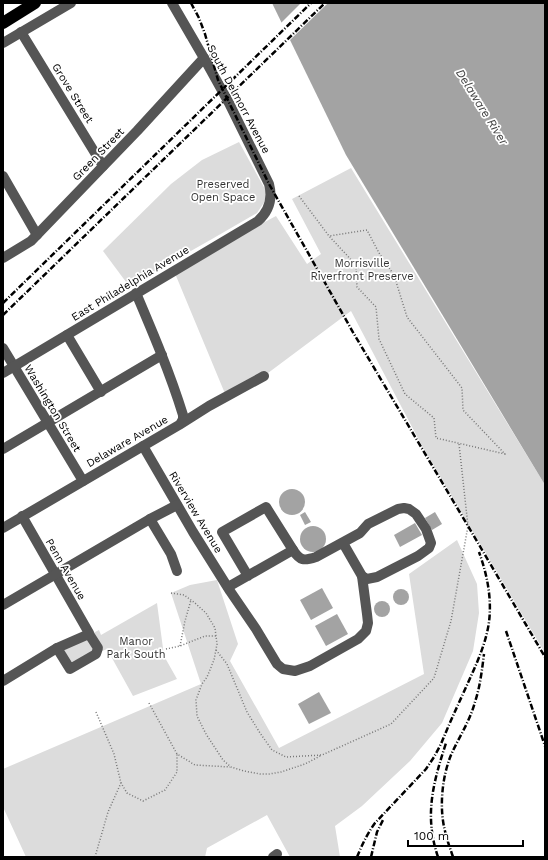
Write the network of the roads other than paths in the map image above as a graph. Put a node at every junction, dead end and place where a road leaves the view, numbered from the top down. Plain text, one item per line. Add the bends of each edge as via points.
1 (35, 3) edge
2 (71, 3) edge
3 (172, 3) edge
4 (3, 23) edge
5 (21, 32) junction
6 (3, 43) edge
7 (204, 58) junction
8 (103, 166) junction
9 (3, 176) edge
10 (267, 211) joint
11 (37, 235) junction
12 (3, 258) edge
13 (136, 293) junction
14 (67, 335) junction
15 (3, 348) edge
16 (162, 355) junction
17 (14, 367) junction
18 (3, 373) edge
19 (264, 376) dead end
20 (101, 392) junction
21 (49, 423) junction
22 (181, 423) junction
23 (144, 446) junction
24 (3, 449) edge
25 (83, 481) junction
26 (177, 505) junction
27 (22, 516) junction
28 (150, 519) junction
29 (3, 528) edge
30 (343, 543) junction
31 (293, 550) junction
32 (177, 571) dead end
33 (55, 575) junction
34 (248, 576) junction
35 (362, 576) junction
36 (229, 589) junction
37 (3, 605) edge
38 (88, 634) junction
39 (57, 648) junction
40 (3, 681) edge

1 - 4 highway
2 - 5 street
3 - 7 street, South Delmorr Avenue
5 - 6 street
5 - 8 street, Grove Street
7 - 8 street, Green Street
7 - 10 street, South Delmorr Avenue via 269,184 271,198
8 - 11 street, Green Street
9 - 11 street
10 - 13 street, East Philadelphia Avenue via 258,220
11 - 12 street, Green Street
13 - 14 street, East Philadelphia Avenue
13 - 16 street
14 - 17 street, East Philadelphia Avenue
14 - 20 street
15 - 17 street, Washington Street
16 - 20 street
16 - 22 street via 183,415
17 - 18 street, East Philadelphia Avenue
17 - 21 street, Washington Street
19 - 22 street, Delaware Avenue
20 - 21 street
21 - 24 street
21 - 25 street, Washington Street
22 - 23 street, Delaware Avenue
23 - 25 street, Delaware Avenue
23 - 26 street, Riverview Avenue
25 - 27 street, Delaware Avenue
26 - 28 street
26 - 36 street, Riverview Avenue
27 - 29 street, Delaware Avenue
27 - 33 street, Penn Avenue
28 - 32 street via 171,554
28 - 33 street
30 - 31 street via 316,557 302,560
30 - 35 street
30 - 35 street via 360,533 368,524 398,509 409,509 416,514 426,529 431,543 429,548 377,577 367,579
31 - 34 street
31 - 34 street via 266,508 222,532
33 - 37 street
33 - 38 street, Penn Avenue
34 - 36 street
35 - 36 street, Riverview Avenue via 368,623 366,631 358,639 310,666 295,670 283,669 277,664
38 - 39 street
38 - 39 street, Penn Avenue via 98,648 96,654 70,669
39 - 40 street

